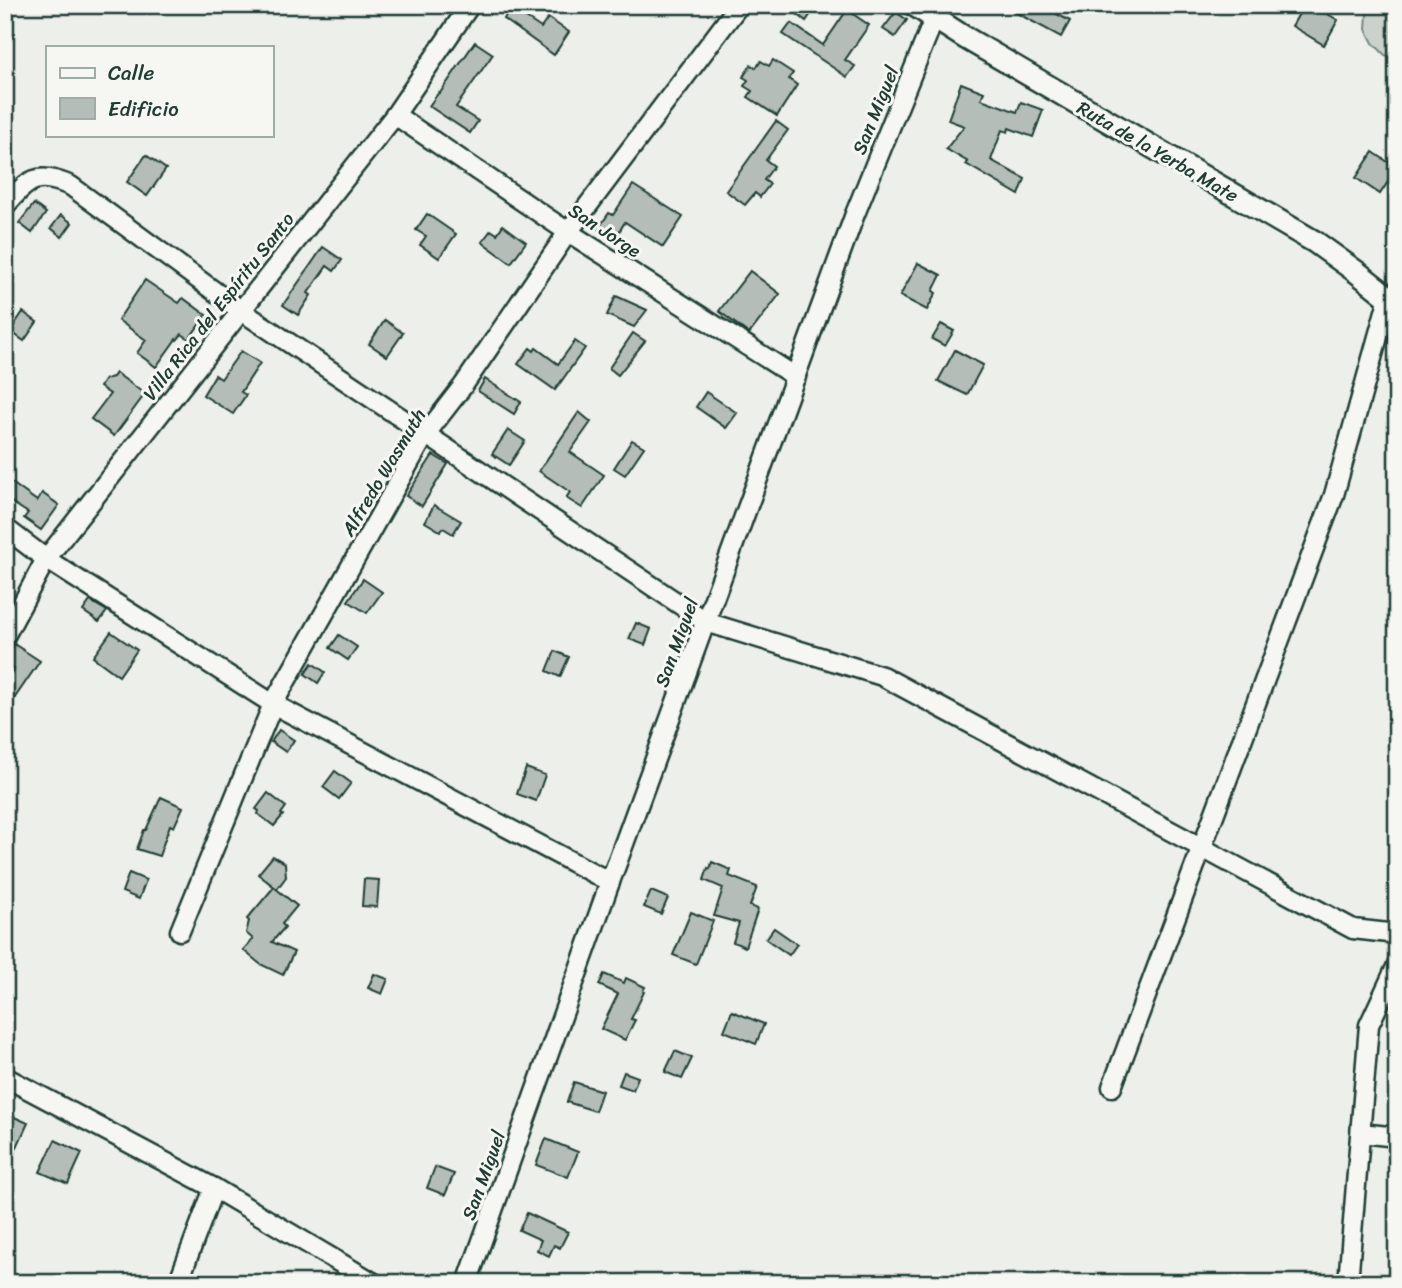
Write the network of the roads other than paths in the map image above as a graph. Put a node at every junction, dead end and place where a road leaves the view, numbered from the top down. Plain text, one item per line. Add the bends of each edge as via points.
1 (470, 5) edge
2 (739, 5) edge
3 (914, 5) edge
4 (939, 12) edge
5 (395, 115) junction
6 (5, 206) edge
7 (568, 232) junction
8 (1393, 300) edge
9 (240, 310) junction
10 (796, 377) junction
11 (425, 435) junction
12 (5, 527) edge
13 (46, 559) junction
14 (706, 622) junction
15 (5, 636) edge
16 (273, 704) junction
17 (1203, 848) junction
18 (610, 882) junction
19 (180, 931) dead end
20 (1397, 934) edge
21 (1397, 965) edge
22 (5, 1077) edge
23 (1112, 1087) dead end
24 (1361, 1133) junction
25 (1397, 1137) edge
26 (214, 1188) junction
27 (178, 1283) edge
28 (374, 1283) edge
29 (467, 1283) edge
30 (1348, 1283) edge

1 - 5 street, Villa Rica del Espíritu Santo
2 - 7 street, Alfredo Wasmuth
3 - 4 main road, Ruta de la Yerba Mate
4 - 8 main road, Ruta de la Yerba Mate via 1315,242
4 - 10 street, San Miguel via 855,214
5 - 7 street, San Jorge
5 - 9 street, Villa Rica del Espíritu Santo
6 - 9 street via 24,185 38,178 71,186
7 - 10 street, San Jorge
7 - 11 street, Alfredo Wasmuth
8 - 17 street via 1334,495
9 - 11 street
9 - 13 street, Villa Rica del Espíritu Santo
10 - 14 street, San Miguel
11 - 14 street
11 - 16 street, Alfredo Wasmuth
12 - 13 street
13 - 15 street, Villa Rica del Espíritu Santo
13 - 16 street
14 - 17 street via 882,676
14 - 18 street, San Miguel
16 - 18 street
16 - 19 street, Alfredo Wasmuth
17 - 20 street via 1353,929
17 - 23 street
18 - 29 street, San Miguel
21 - 24 street via 1369,1025
22 - 26 street
24 - 25 street
24 - 30 street
26 - 27 street
26 - 28 street

